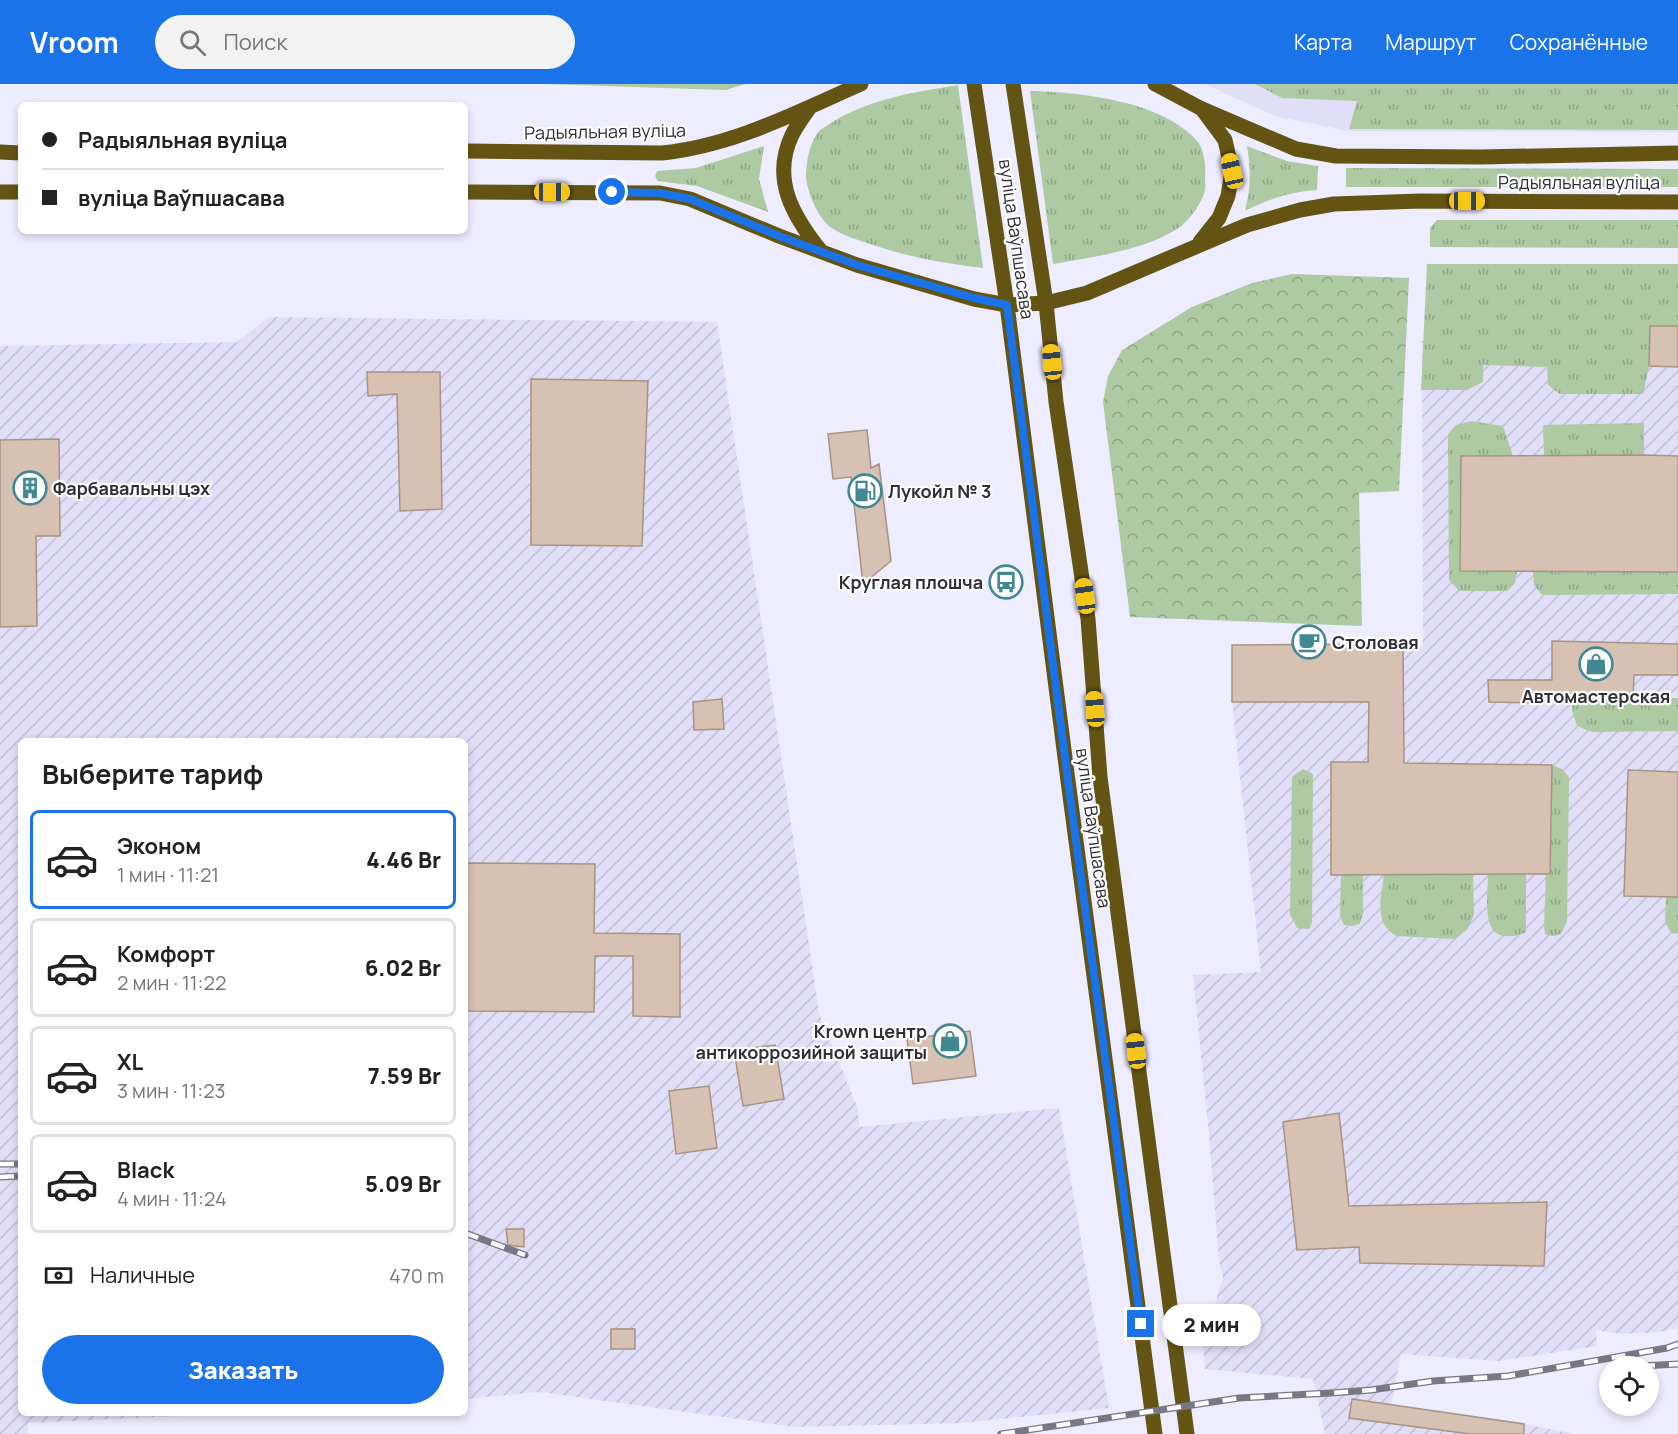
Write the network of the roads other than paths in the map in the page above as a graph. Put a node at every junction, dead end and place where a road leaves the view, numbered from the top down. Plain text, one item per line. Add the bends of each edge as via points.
1 (861, 84) edge
2 (974, 84) edge
3 (1013, 84) edge
4 (1155, 84) edge
5 (810, 107) junction
6 (1202, 109) junction
7 (468, 151) edge
8 (0, 152) edge
9 (18, 153) edge
10 (1678, 153) edge
11 (0, 192) edge
12 (18, 192) edge
13 (468, 192) edge
14 (1678, 202) edge
15 (1198, 244) junction
16 (821, 251) junction
17 (1046, 303) junction
18 (1007, 305) junction
19 (1155, 1434) edge
20 (1187, 1434) edge

1 - 5 main road, Радыяльная вуліца
2 - 18 main road, вуліца Ваўпшасава
3 - 17 main road, вуліца Ваўпшасава
4 - 6 main road, Радыяльная вуліца
5 - 7 main road, Радыяльная вуліца via 724,142 691,150
5 - 16 main road via 792,135 785,158 785,185 801,226
6 - 10 main road, Радыяльная вуліца via 1296,148 1336,156
6 - 15 main road via 1225,140 1232,171 1220,218
8 - 9 main road
11 - 12 main road
13 - 16 main road via 660,193 690,199
14 - 15 main road, Радыяльная вуліца via 1334,204 1247,225
15 - 17 main road, Радыяльная вуліца via 1088,292
16 - 18 main road, Радыяльная вуліца via 857,265
17 - 18 main road, Радыяльная вуліца
17 - 20 main road, вуліца Ваўпшасава via 1056,402 1088,619 1100,777
18 - 19 main road, вуліца Ваўпшасава

